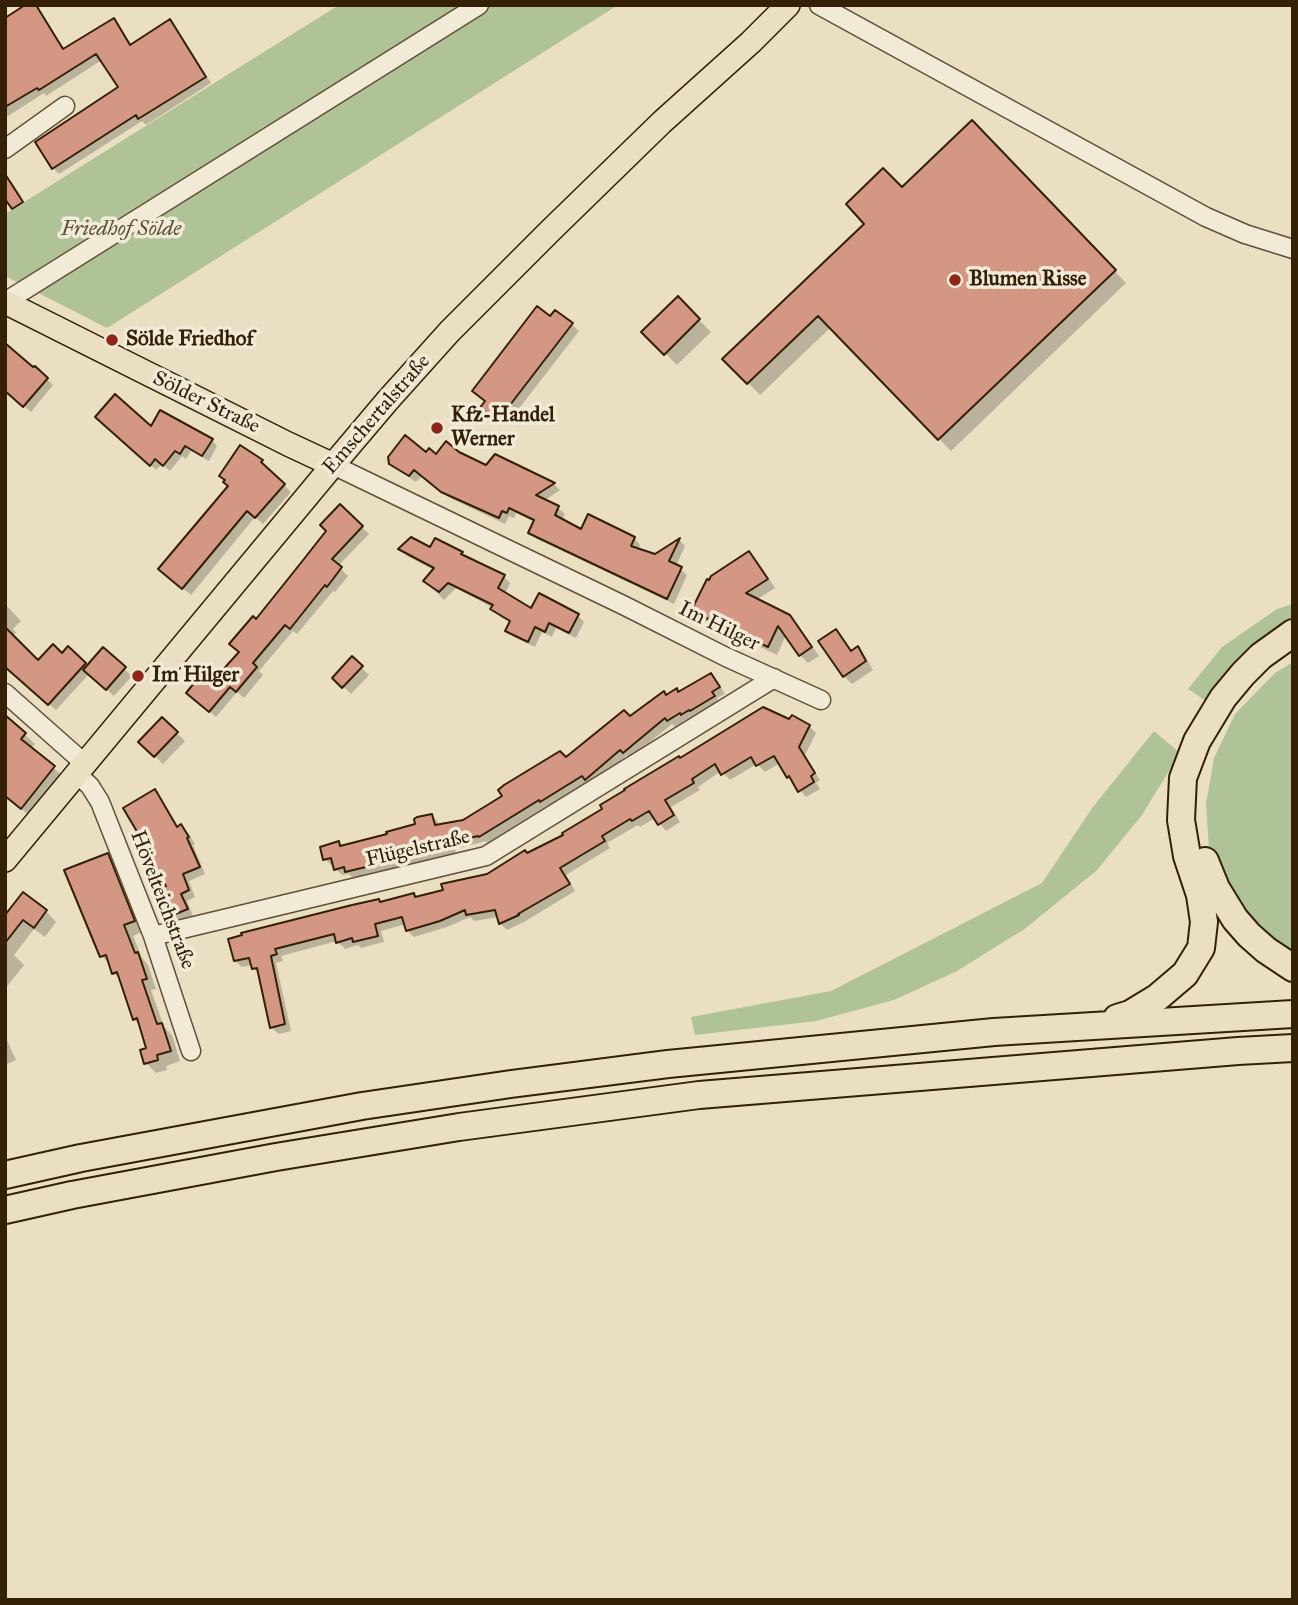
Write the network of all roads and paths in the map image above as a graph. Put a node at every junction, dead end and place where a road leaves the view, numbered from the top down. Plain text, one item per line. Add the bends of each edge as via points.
1 (479, 5) edge
2 (788, 5) edge
3 (819, 5) edge
4 (65, 106) dead end
5 (5, 149) edge
6 (1293, 249) edge
7 (5, 302) edge
8 (334, 465) junction
9 (1293, 634) edge
10 (1293, 652) edge
11 (775, 678) junction
12 (5, 693) edge
13 (821, 700) dead end
14 (80, 768) junction
15 (5, 860) edge
16 (153, 936) junction
17 (1293, 968) edge
18 (1293, 1014) edge
19 (1098, 1025) junction
20 (1293, 1048) edge
21 (191, 1051) dead end
22 (5, 1175) edge
23 (5, 1210) edge

1 - 7 street
2 - 8 main road, Emschertalstraße via 450,331
3 - 6 street via 1206,217
4 - 5 street
7 - 8 main road, Sölder Straße
8 - 11 street, Im Hilger
8 - 14 main road, Emschertalstraße
9 - 19 highway via 1261,656 1223,698 1197,741 1183,778 1181,820 1204,922 1200,948 1185,974 1158,998
10 - 17 highway via 1257,678 1223,720 1205,759 1198,806 1202,850 1224,903 1248,935
11 - 13 street, Im Hilger
11 - 16 street, Flügelstraße via 486,856
12 - 14 street, Hövelteichstraße
14 - 15 main road, Emschertalstraße
14 - 16 street, Hövelteichstraße via 100,802
16 - 21 street, Hövelteichstraße
18 - 19 highway
19 - 22 highway via 863,1044 511,1084 80,1157
20 - 23 highway via 699,1095 276,1157

